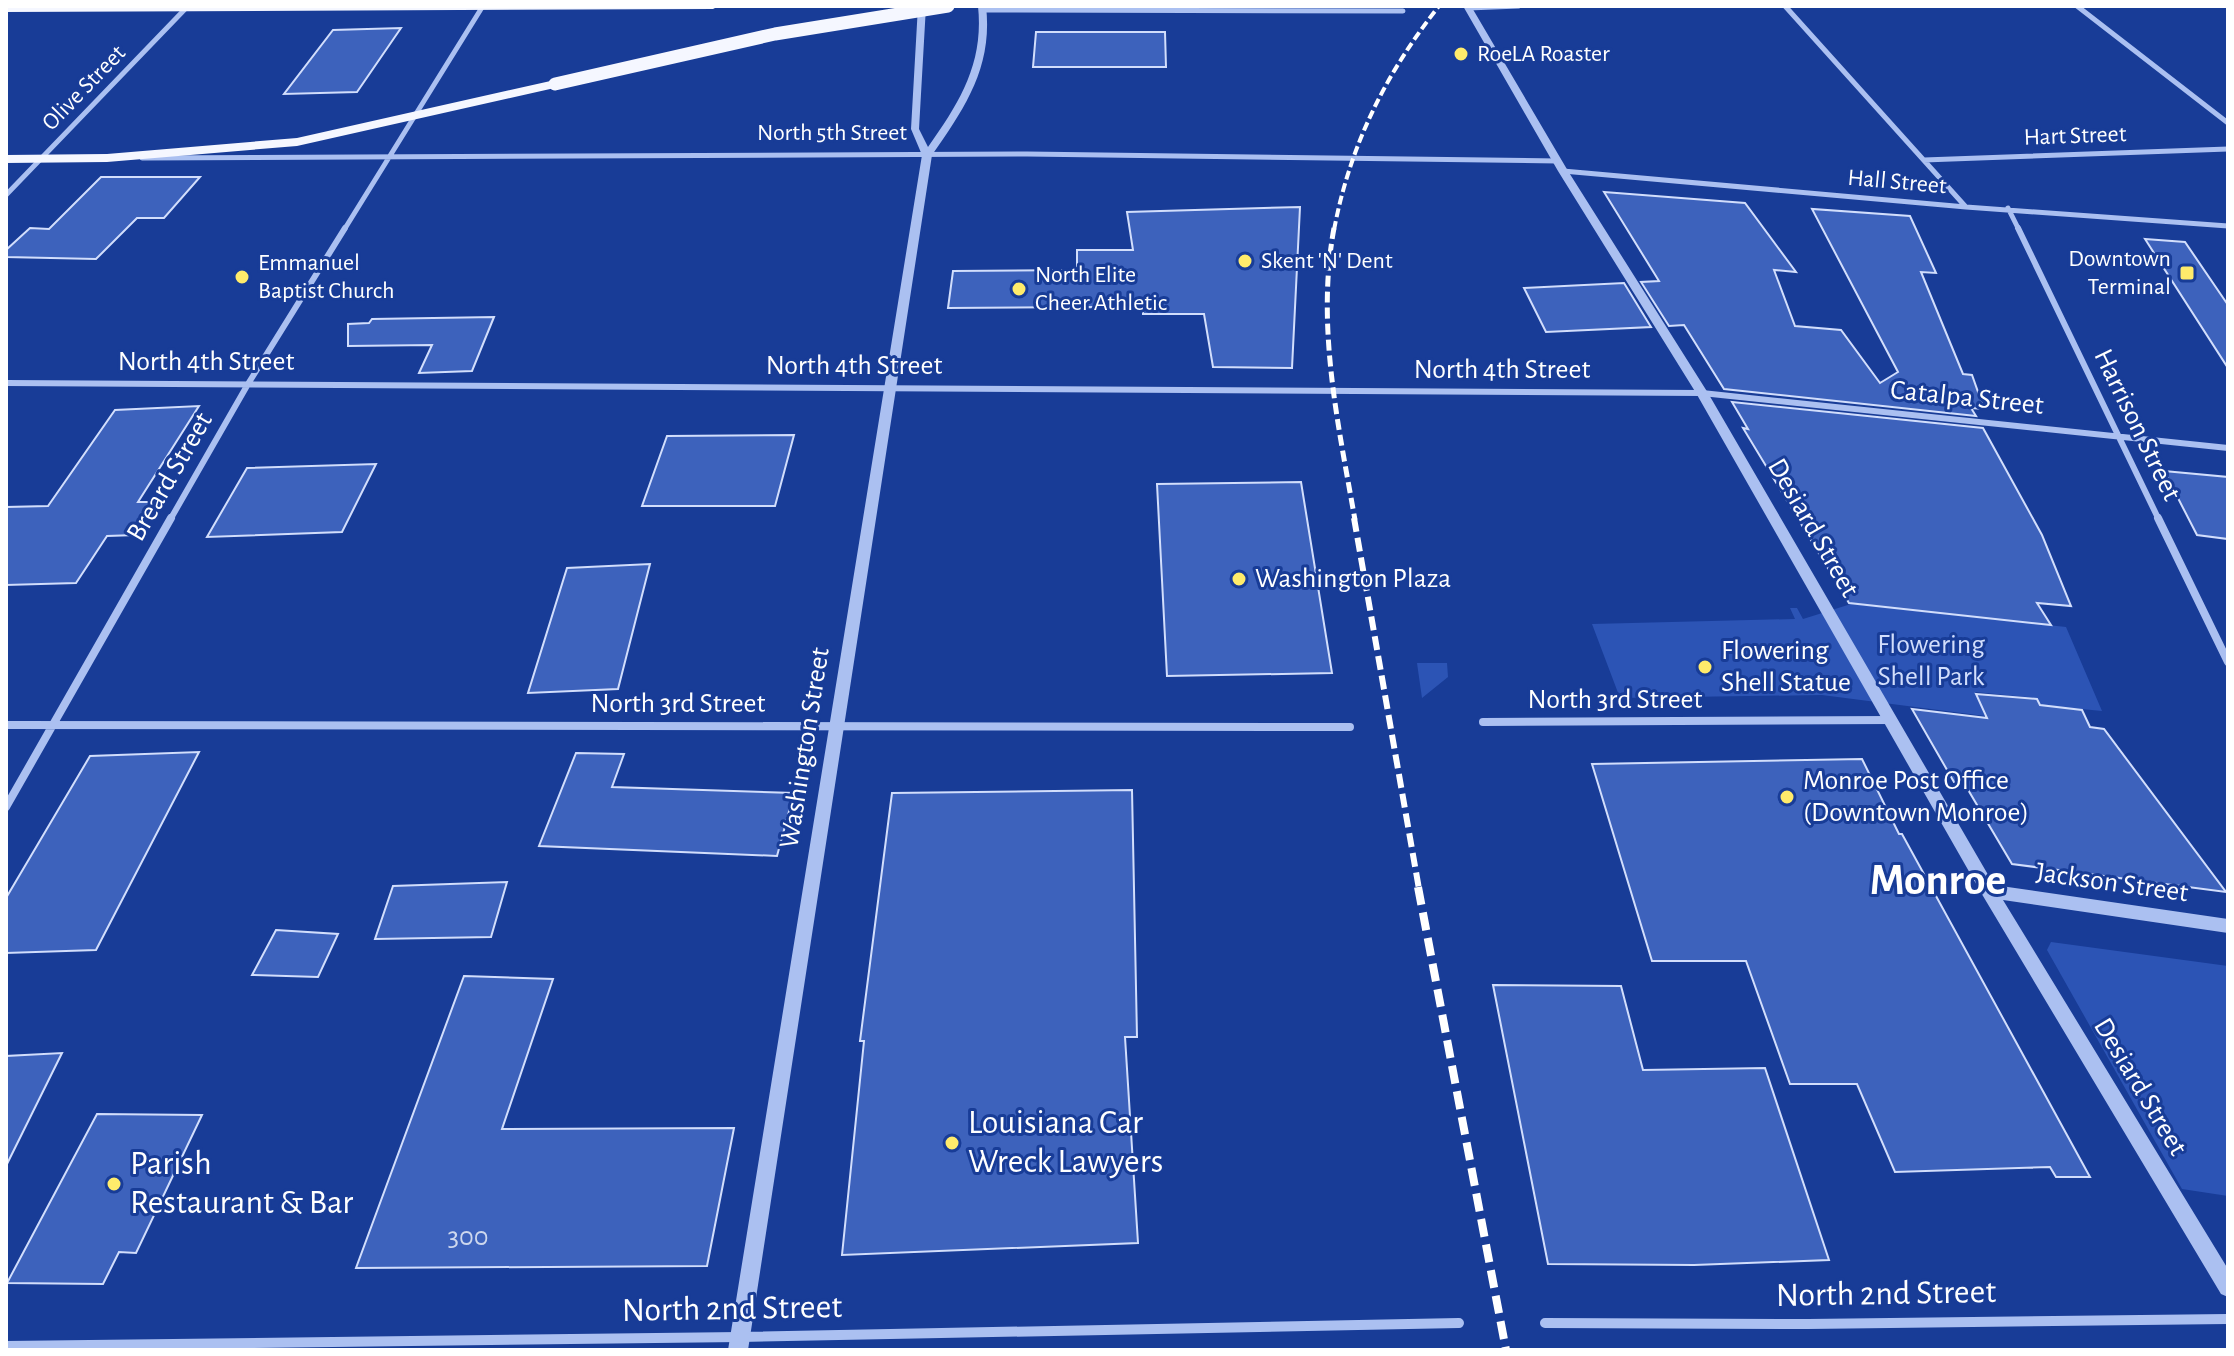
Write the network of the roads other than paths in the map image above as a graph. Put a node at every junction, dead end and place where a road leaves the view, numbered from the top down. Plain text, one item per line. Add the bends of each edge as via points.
1 (445, 6) edge
2 (713, 6) edge
3 (922, 6) edge
4 (948, 6) edge
5 (1519, 6) edge
6 (1785, 6) edge
7 (2077, 6) edge
8 (620, 7) edge
9 (682, 7) edge
10 (1468, 7) edge
11 (187, 8) edge
12 (983, 8) edge
13 (1208, 8) edge
14 (6, 9) edge
15 (424, 9) junction
16 (481, 9) junction
17 (1403, 11) dead end
18 (414, 117) junction
19 (2228, 123) edge
20 (2228, 149) edge
21 (927, 155) junction
22 (107, 158) junction
23 (389, 158) junction
24 (6, 159) edge
25 (40, 159) junction
26 (1924, 160) junction
27 (1560, 166) junction
28 (6, 195) edge
29 (1966, 207) junction
30 (2008, 208) junction
31 (2228, 226) edge
32 (6, 383) edge
33 (248, 384) junction
34 (890, 388) junction
35 (1702, 393) junction
36 (2118, 436) junction
37 (2228, 448) edge
38 (2228, 662) edge
39 (1892, 720) junction
40 (1483, 722) dead end
41 (6, 725) edge
42 (54, 725) junction
43 (837, 726) junction
44 (1350, 727) dead end
45 (6, 807) edge
46 (1989, 891) junction
47 (2228, 926) edge
48 (2228, 1287) edge
49 (2228, 1319) edge
50 (1459, 1323) dead end
51 (1545, 1323) dead end
52 (739, 1344) edge
53 (6, 1346) edge

1 - 15 street
2 - 9 main road
3 - 21 street, Washington Street via 915,129
4 - 18 main road, North 5th Street, bridge via 775,34
5 - 10 street
6 - 26 street
7 - 19 street
8 - 9 main road
8 - 16 main road
10 - 27 street, Desiard Street
11 - 14 main road
11 - 15 main road
11 - 25 street, Olive Street
12 - 13 street
12 - 21 street, Washington Street via 986,21 976,75
13 - 17 street
15 - 16 main road
16 - 18 street, Breard Street
18 - 22 main road, North 5th Street via 272,145
18 - 23 street, Breard Street
20 - 26 street, Hart Street
21 - 23 street, North 5th Street
21 - 27 street, North 5th Street via 1393,156
21 - 34 street, Washington Street
22 - 23 street, North 5th Street
22 - 25 main road, North 5th Street
23 - 33 street, Breard Street
24 - 25 main road, North 5th Street
25 - 28 street, Olive Street
26 - 29 street
27 - 29 street, Hall Street
27 - 35 street, Desiard Street
29 - 30 street, Hall Street
30 - 31 street, Hall Street
30 - 36 street, Harrison Street
32 - 33 street, North 4th Street
33 - 34 street, North 4th Street
33 - 42 street, Breard Street
34 - 35 street, North 4th Street
34 - 43 street, Washington Street
35 - 36 street, Catalpa Street
35 - 39 street, Desiard Street
36 - 37 street, Catalpa Street
36 - 38 street, Harrison Street
39 - 40 street, North 3rd Street
39 - 46 street, Desiard Street
41 - 42 street, North 3rd Street
42 - 43 street, North 3rd Street
42 - 45 street, Breard Street
43 - 44 street, North 3rd Street
43 - 52 street, Washington Street
46 - 47 street, Jackson Street
46 - 48 street, Desiard Street
49 - 51 street, North 2nd Street
50 - 52 street, North 2nd Street
52 - 53 street, North 2nd Street

